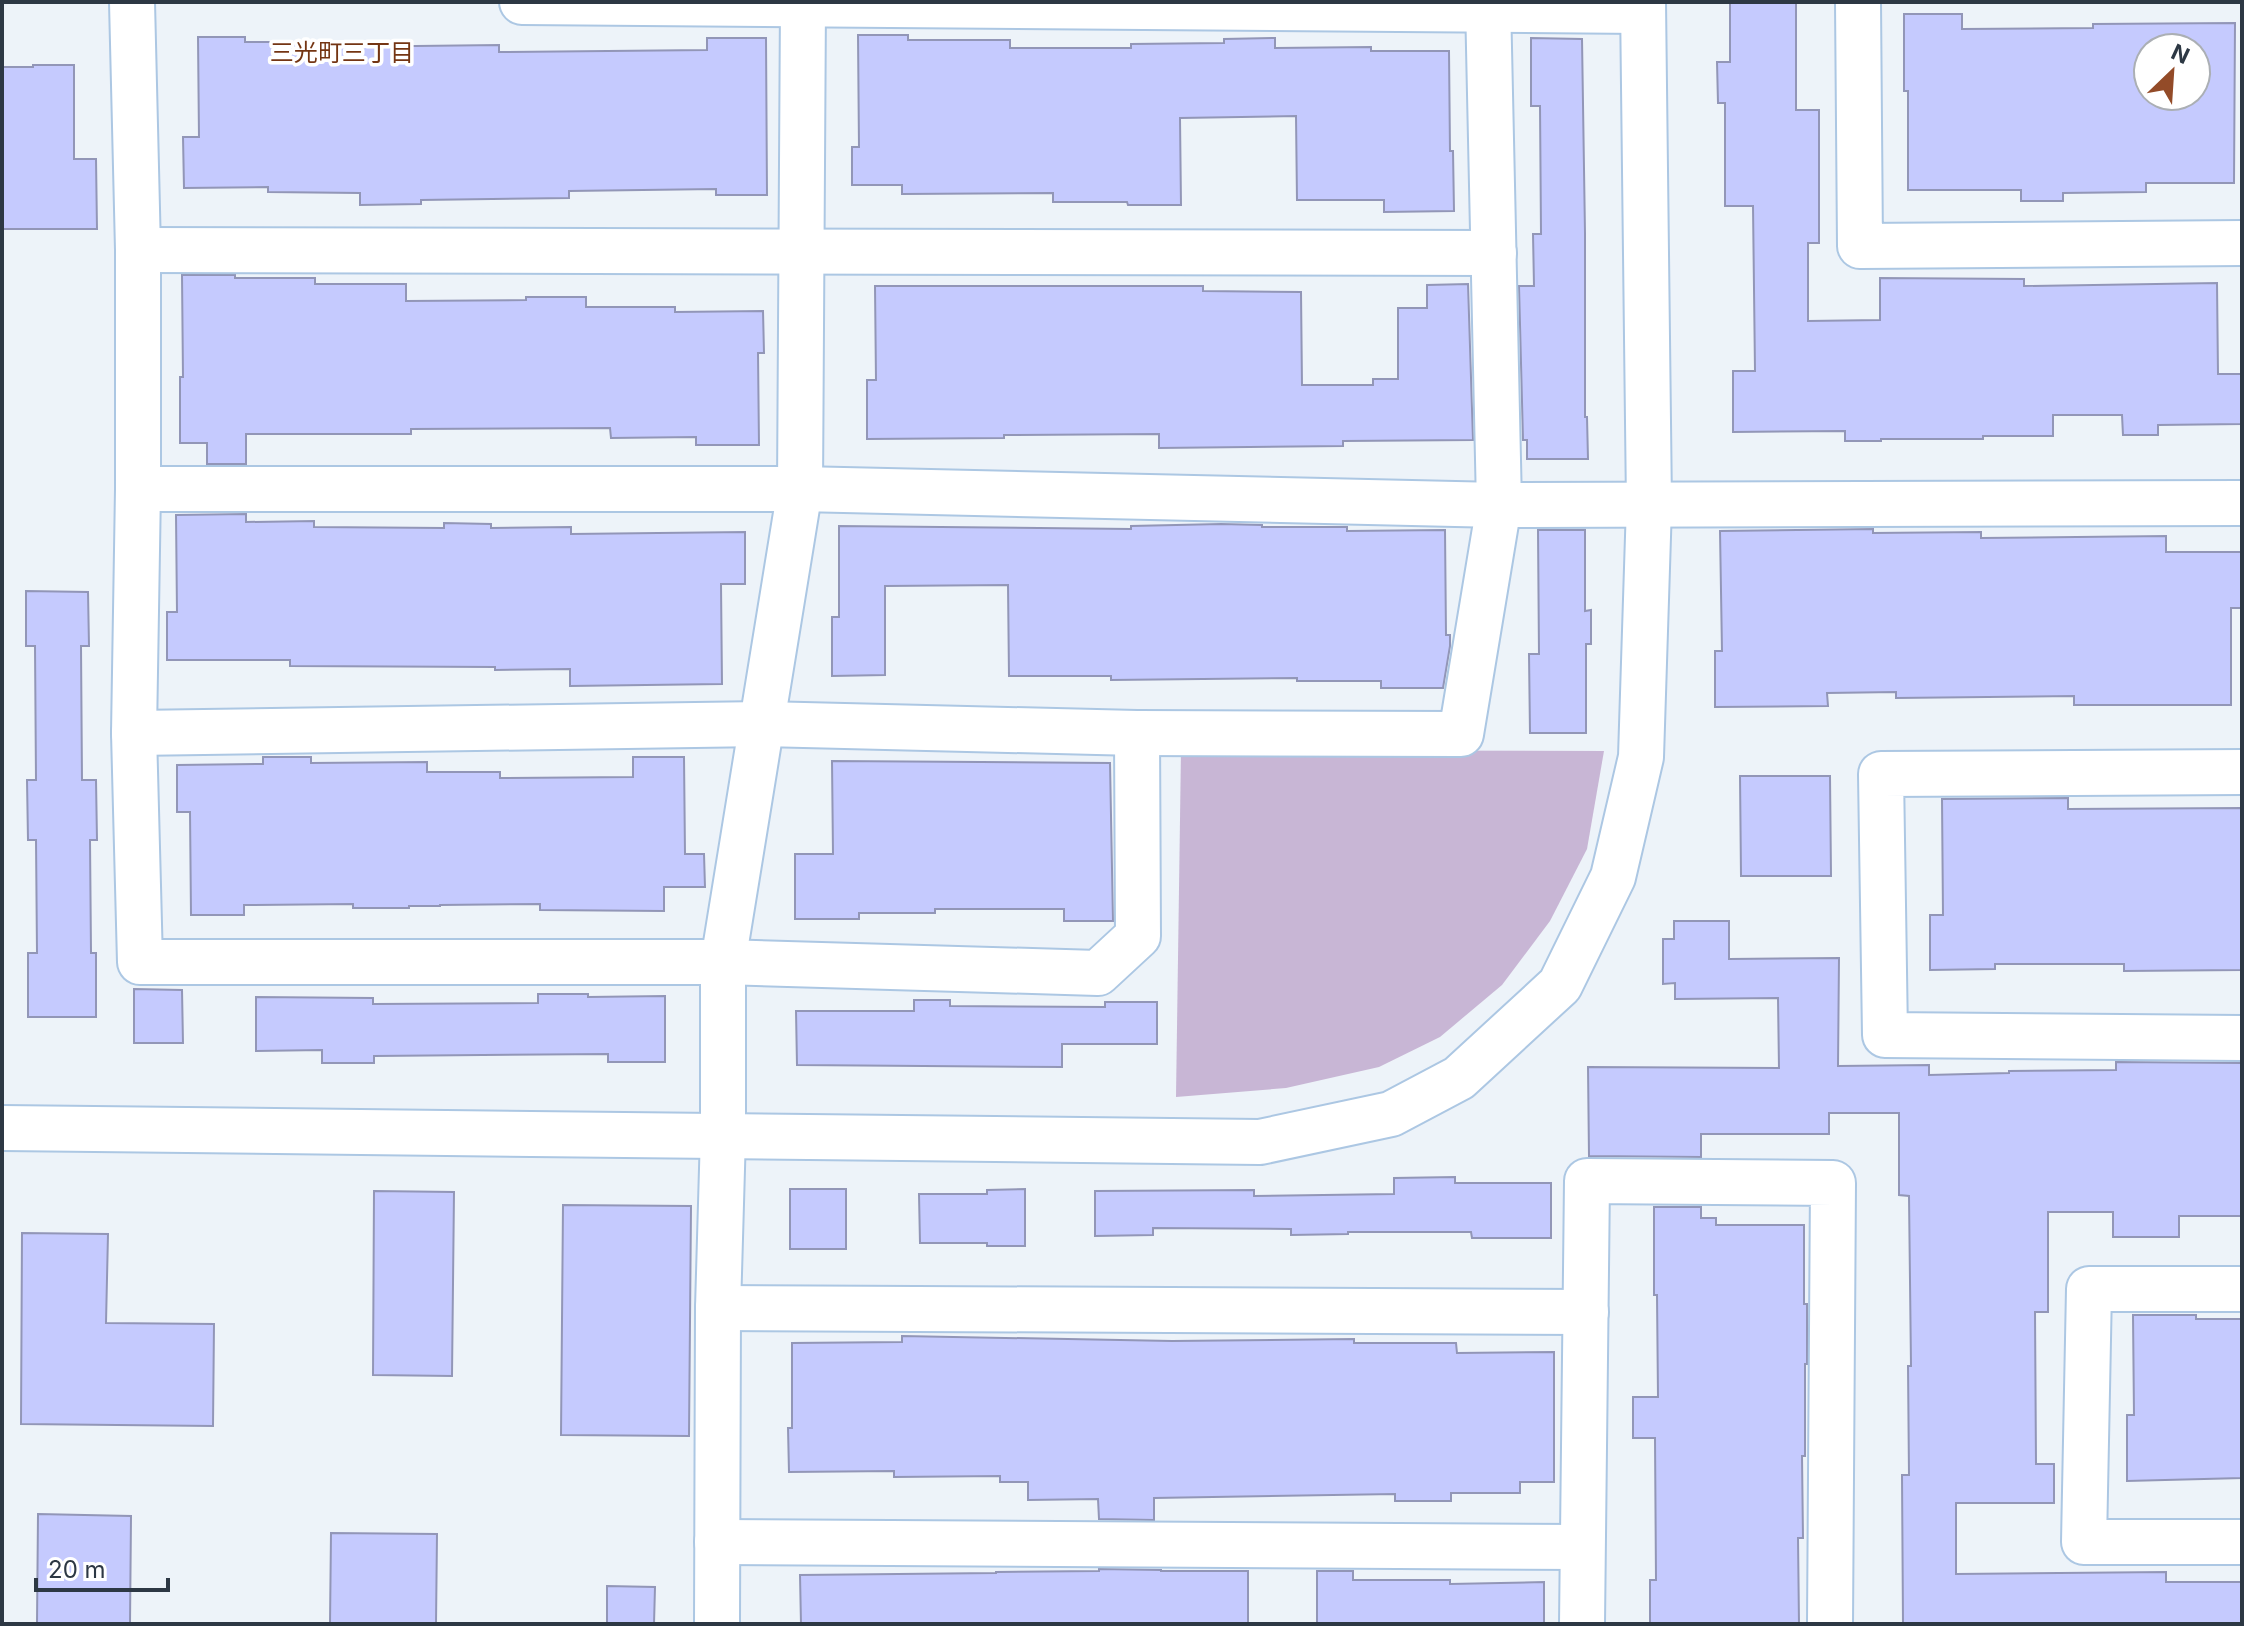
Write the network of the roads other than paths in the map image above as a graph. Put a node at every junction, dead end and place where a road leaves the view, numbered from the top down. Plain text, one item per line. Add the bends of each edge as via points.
1 (132, 2) edge
2 (522, 2) edge
3 (1858, 2) edge
4 (803, 4) edge
5 (1488, 6) edge
6 (1643, 6) edge
7 (2242, 243) edge
8 (138, 250) junction
9 (803, 253) junction
10 (1494, 253) junction
11 (138, 489) junction
12 (800, 489) junction
13 (2242, 503) edge
14 (1499, 505) junction
15 (1649, 505) junction
16 (763, 724) junction
17 (134, 733) junction
18 (1137, 733) junction
19 (2242, 772) edge
20 (723, 962) junction
21 (2242, 1038) edge
22 (2, 1128) edge
23 (723, 1134) junction
24 (2242, 1289) edge
25 (718, 1308) junction
26 (1586, 1312) junction
27 (717, 1542) junction
28 (2242, 1542) edge
29 (1582, 1547) junction
30 (717, 1624) edge
31 (1582, 1624) edge
32 (1830, 1624) edge

1 - 8 street
2 - 4 street
3 - 7 street via 1860,246
4 - 5 street
4 - 9 street
5 - 6 street
5 - 10 street
6 - 15 street
8 - 9 street
8 - 11 street
9 - 10 street
9 - 12 street
10 - 14 street
11 - 12 street
11 - 17 street
12 - 14 street
12 - 16 street
13 - 15 street
14 - 15 street
14 - 18 street via 1461,734
15 - 23 street via 1641,757 1613,877 1560,985 1459,1078 1391,1114 1260,1142
16 - 17 street
16 - 18 street
16 - 20 street
17 - 20 street via 140,962
18 - 20 street via 1138,936 1098,973
19 - 21 street via 1881,774 1885,1035
20 - 23 street
22 - 23 street
23 - 25 street
24 - 28 street via 2089,1289 2084,1542
25 - 26 street
25 - 27 street
26 - 29 street
26 - 32 street via 1587,1181 1833,1183
27 - 29 street
27 - 30 street
29 - 31 street

